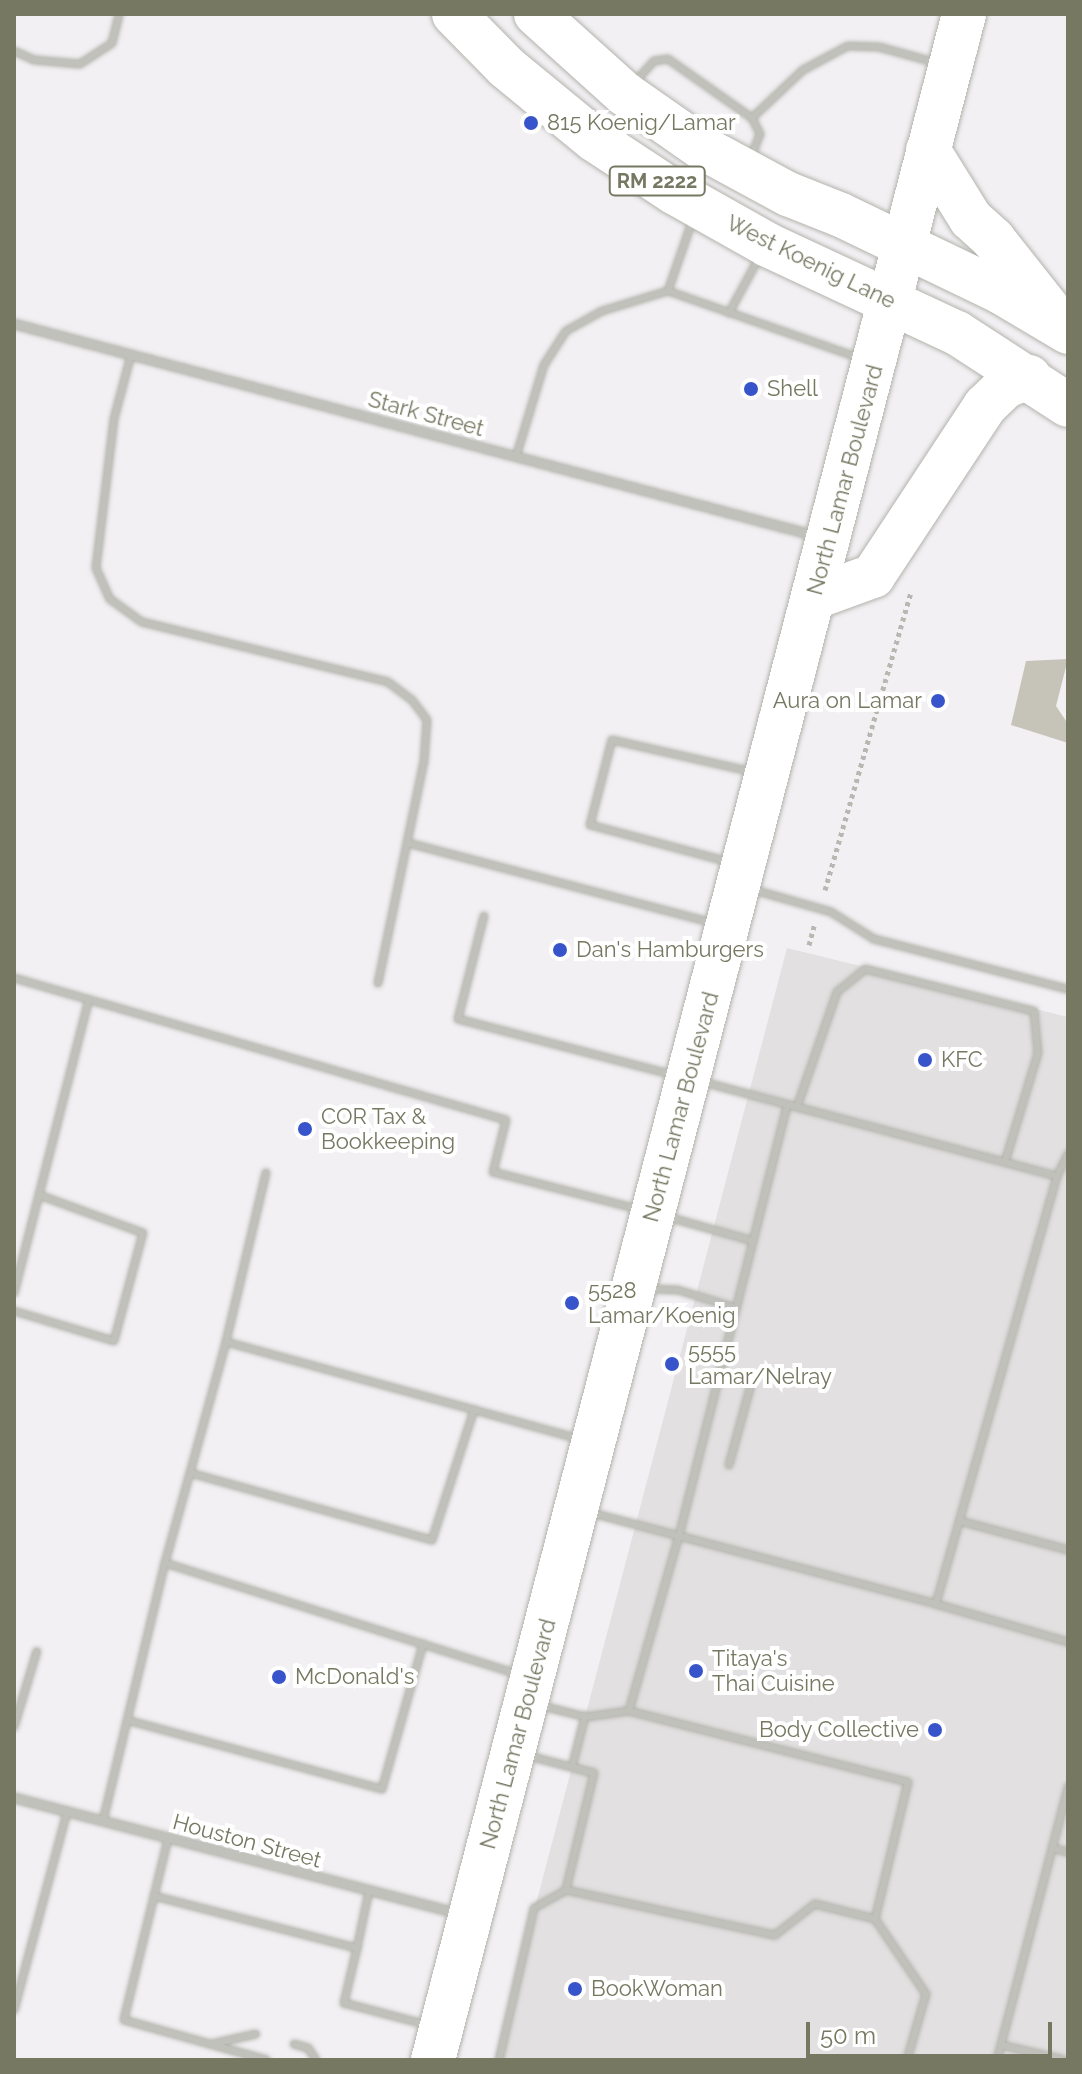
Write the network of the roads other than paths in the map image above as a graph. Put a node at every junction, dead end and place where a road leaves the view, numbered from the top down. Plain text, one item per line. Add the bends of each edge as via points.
1 (119, 14) edge
2 (454, 14) edge
3 (536, 14) edge
4 (964, 14) edge
5 (14, 51) edge
6 (950, 66) junction
7 (625, 94) junction
8 (752, 118) junction
9 (928, 150) junction
10 (746, 171) junction
11 (700, 206) junction
12 (768, 245) junction
13 (904, 245) junction
14 (668, 291) junction
15 (892, 301) junction
16 (729, 313) junction
17 (14, 324) edge
18 (1067, 332) edge
19 (131, 355) junction
20 (875, 364) junction
21 (1029, 377) junction
22 (1068, 405) edge
23 (516, 457) junction
24 (828, 539) junction
25 (815, 597) junction
26 (768, 775) junction
27 (408, 843) junction
28 (737, 893) junction
29 (484, 916) dead end
30 (14, 978) edge
31 (378, 983) dead end
32 (1068, 989) edge
33 (89, 999) junction
34 (689, 1079) junction
35 (787, 1105) junction
36 (797, 1107) junction
37 (1068, 1154) edge
38 (1005, 1162) junction
39 (266, 1173) dead end
40 (1057, 1176) junction
41 (39, 1195) junction
42 (654, 1213) junction
43 (753, 1241) junction
44 (634, 1289) junction
45 (14, 1293) edge
46 (736, 1308) junction
47 (14, 1311) edge
48 (226, 1342) junction
49 (753, 1377) dead end
50 (474, 1410) junction
51 (594, 1443) junction
52 (729, 1465) dead end
53 (190, 1473) junction
54 (577, 1509) junction
55 (960, 1521) junction
56 (679, 1536) junction
57 (1068, 1550) edge
58 (165, 1563) junction
59 (936, 1604) junction
60 (1068, 1642) edge
61 (423, 1644) junction
62 (37, 1651) dead end
63 (530, 1691) junction
64 (629, 1711) junction
65 (585, 1716) junction
66 (130, 1721) junction
67 (14, 1727) edge
68 (514, 1753) junction
69 (572, 1767) junction
70 (1068, 1787) edge
71 (14, 1798) edge
72 (67, 1812) junction
73 (103, 1821) junction
74 (168, 1839) junction
75 (1052, 1848) junction
76 (1068, 1852) edge
77 (566, 1890) junction
78 (369, 1891) junction
79 (154, 1896) junction
80 (471, 1917) junction
81 (875, 1919) junction
82 (357, 1948) junction
83 (14, 2010) edge
84 (256, 2034) dead end
85 (212, 2044) junction
86 (294, 2044) dead end
87 (438, 2044) edge
88 (1001, 2045) junction
89 (267, 2060) edge
90 (316, 2060) edge
91 (499, 2060) edge
92 (907, 2060) edge
93 (997, 2060) edge
94 (1064, 2060) edge

1 - 5 lane via 112,43 80,64 34,60
2 - 11 main road, West Koenig Lane / RM 2222 via 506,67 595,140
3 - 7 main road, RM 2222
4 - 6 main road, North Lamar Boulevard
6 - 8 lane via 879,47 848,46 803,70
6 - 9 main road, North Lamar Boulevard
7 - 8 lane via 654,61 668,59
7 - 10 main road, RM 2222
8 - 10 lane via 760,134
9 - 13 main road, North Lamar Boulevard
9 - 18 main road via 971,219
10 - 13 main road, RM 2222
11 - 12 main road, West Koenig Lane / RM 2222
11 - 14 lane
12 - 15 main road, West Koenig Lane / RM 2222
12 - 16 lane
13 - 15 main road, North Lamar Boulevard
13 - 18 main road, RM 2222 via 1001,292
14 - 16 lane
14 - 23 lane via 602,311 566,331 544,365
15 - 20 main road, North Lamar Boulevard
15 - 21 main road, West Koenig Lane / RM 2222
16 - 20 lane
17 - 19 street, Stark Street
19 - 23 street, Stark Street
19 - 27 lane via 114,419 96,568 110,599 142,622 388,682 412,700 427,720
20 - 24 main road, North Lamar Boulevard
21 - 22 main road, West Koenig Lane / RM 2222
21 - 25 main road via 1006,386 985,406 873,576
23 - 24 street, Stark Street
24 - 25 main road, North Lamar Boulevard
25 - 26 main road, North Lamar Boulevard
26 - 28 main road, North Lamar Boulevard
26 - 28 lane via 612,740 604,768 590,825
27 - 28 lane
27 - 31 lane
28 - 32 lane via 819,909 874,939
28 - 34 main road, North Lamar Boulevard
29 - 34 lane via 458,1019
30 - 33 lane
33 - 41 lane
33 - 42 lane via 506,1120 493,1172
34 - 35 lane
34 - 42 main road, North Lamar Boulevard
35 - 36 lane
35 - 43 lane
36 - 38 lane
36 - 38 lane via 837,992 865,969 1034,1011 1038,1053
37 - 40 lane
38 - 40 lane
39 - 48 lane
40 - 55 lane
41 - 45 lane
41 - 47 lane via 143,1233 114,1341
42 - 43 lane
42 - 44 main road, North Lamar Boulevard
43 - 46 lane
44 - 46 lane via 678,1290
44 - 51 main road, North Lamar Boulevard
46 - 56 lane
48 - 50 lane
48 - 53 lane
49 - 52 lane
50 - 51 lane
50 - 53 lane via 432,1540
51 - 54 main road, North Lamar Boulevard
53 - 58 lane
54 - 56 lane
54 - 63 main road, North Lamar Boulevard
55 - 57 lane
55 - 59 lane
56 - 59 lane
56 - 64 lane
58 - 61 lane
58 - 66 lane
59 - 60 lane
61 - 63 lane
61 - 66 lane via 382,1789
62 - 67 lane
63 - 65 lane
63 - 68 main road, North Lamar Boulevard
64 - 65 lane
64 - 81 lane via 908,1782
65 - 69 lane
66 - 73 lane
68 - 69 lane
68 - 80 main road, North Lamar Boulevard
69 - 77 lane via 594,1773
70 - 75 lane
71 - 72 street, Houston Street
72 - 73 street, Houston Street
72 - 83 lane
73 - 74 street, Houston Street
74 - 78 street, Houston Street
74 - 79 lane
75 - 76 lane
75 - 88 lane
77 - 81 lane via 775,1935 815,1904
77 - 91 lane via 534,1908
78 - 80 street, Houston Street
78 - 82 lane
79 - 82 lane
79 - 85 lane via 124,2020
80 - 87 main road, North Lamar Boulevard
81 - 92 lane via 926,1994
82 - 87 lane via 344,2003
84 - 85 lane
85 - 89 lane
86 - 90 lane via 308,2048
88 - 93 lane
88 - 94 lane

